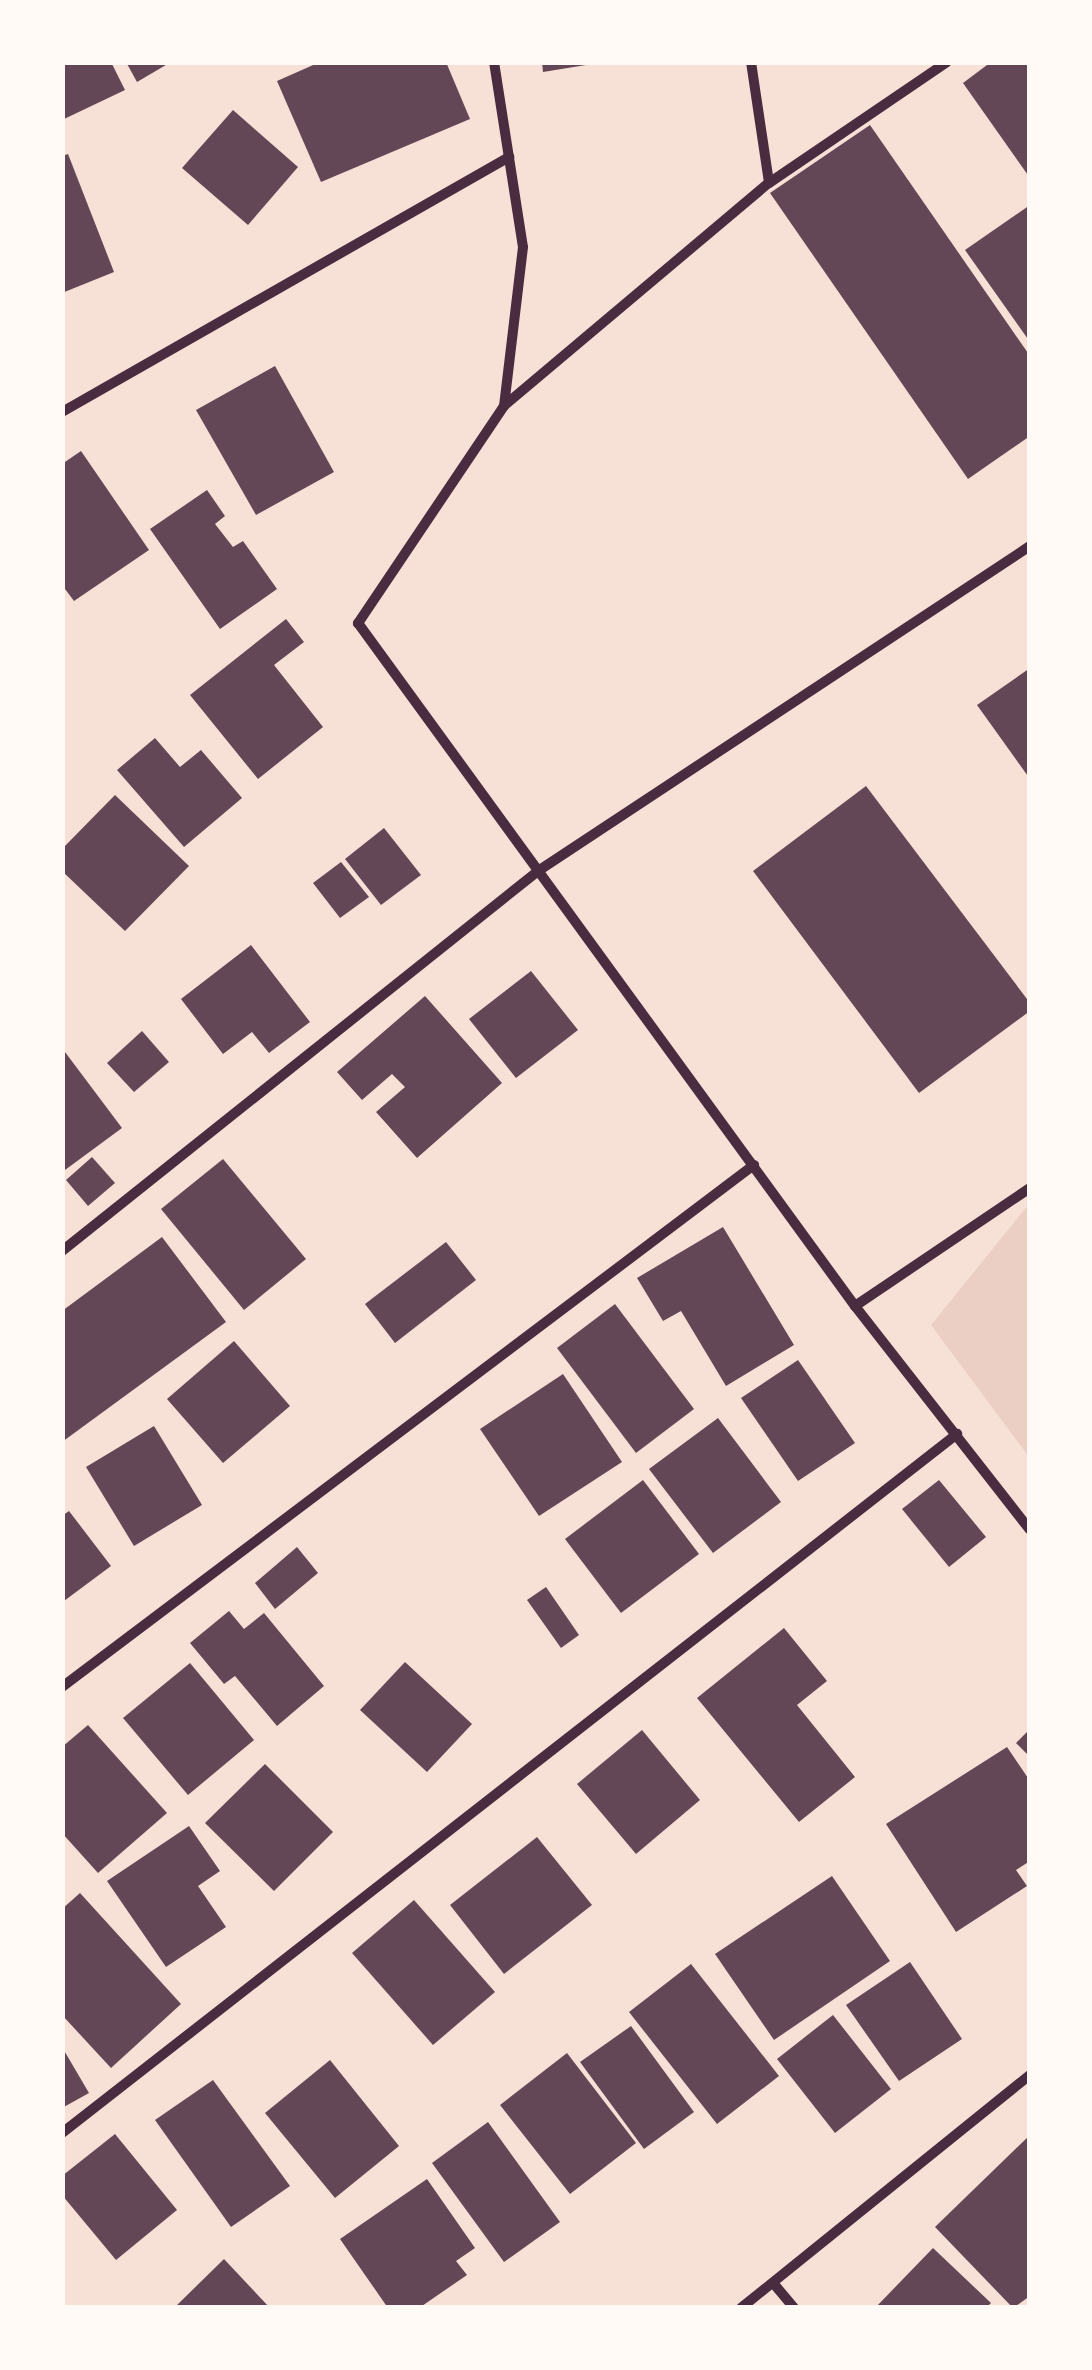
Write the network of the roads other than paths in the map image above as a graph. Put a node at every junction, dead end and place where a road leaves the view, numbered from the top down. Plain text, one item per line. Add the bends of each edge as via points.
1 (494, 62) edge
2 (750, 62) edge
3 (947, 62) edge
4 (509, 157) junction
5 (770, 182) junction
6 (504, 406) junction
7 (62, 412) edge
8 (1030, 546) edge
9 (538, 871) junction
10 (754, 1165) junction
11 (1030, 1188) edge
12 (62, 1251) edge
13 (855, 1306) junction
14 (957, 1434) junction
15 (1030, 1530) edge
16 (62, 1687) edge
17 (1028, 2080) edge
18 (62, 2133) edge
19 (774, 2284) junction
20 (742, 2308) edge
21 (794, 2308) edge

1 - 4 street
2 - 5 street
3 - 5 street
4 - 6 street via 523,247
4 - 7 street
5 - 6 street
6 - 9 street via 358,623
8 - 9 street
9 - 10 street
9 - 12 street
10 - 13 street
10 - 16 street
11 - 13 street
13 - 14 street
14 - 15 street
14 - 18 street
17 - 19 street
19 - 20 street
19 - 21 street

